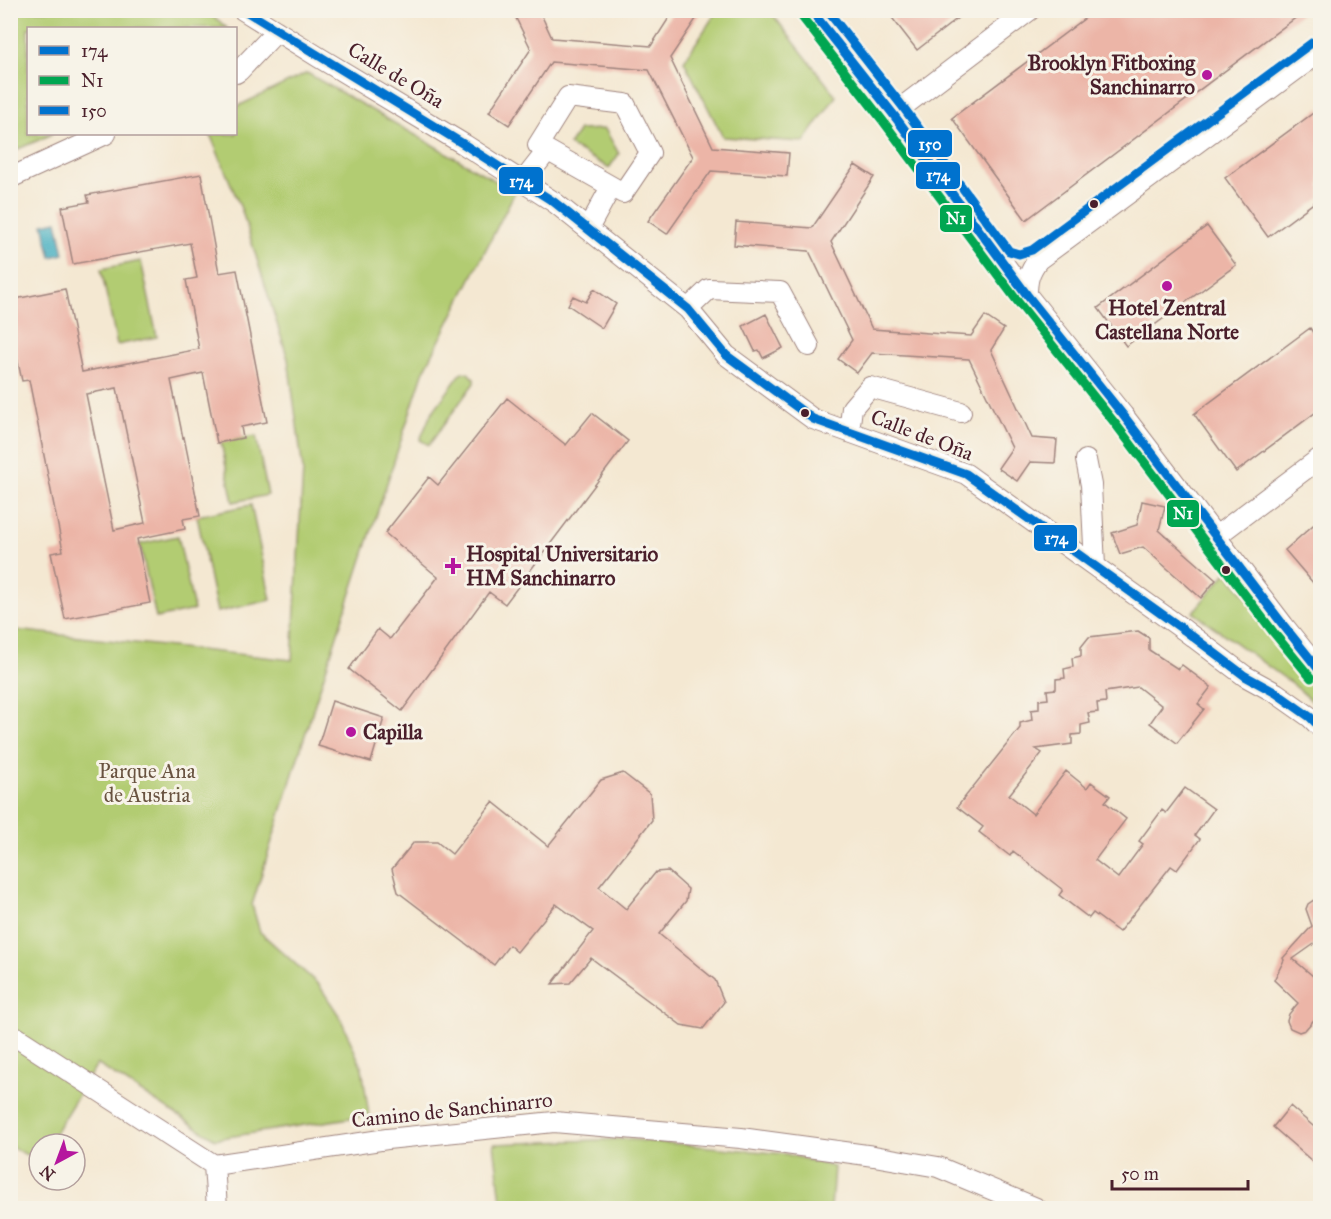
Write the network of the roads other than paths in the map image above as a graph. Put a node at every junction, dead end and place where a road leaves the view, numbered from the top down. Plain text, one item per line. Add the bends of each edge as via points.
1 (243, 10) edge
2 (811, 10) edge
3 (1030, 10) edge
4 (277, 31) junction
5 (1320, 52) edge
6 (237, 72) edge
7 (892, 114) junction
8 (104, 135) edge
9 (547, 151) junction
10 (10, 178) edge
11 (522, 183) junction
12 (611, 188) junction
13 (588, 229) junction
14 (1038, 260) junction
15 (1001, 261) junction
16 (1027, 295) junction
17 (688, 309) junction
18 (809, 346) dead end
19 (961, 412) dead end
20 (849, 432) junction
21 (1320, 458) edge
22 (1086, 460) dead end
23 (1215, 537) junction
24 (1095, 566) junction
25 (1320, 671) edge
26 (1320, 727) edge
27 (10, 1033) edge
28 (214, 1165) junction
29 (217, 1209) edge
30 (1036, 1209) edge

1 - 4 street, Calle de Oña
2 - 7 street
3 - 7 street
4 - 6 street
4 - 11 street, Calle de Oña
5 - 14 street
7 - 15 street
8 - 10 street
9 - 11 street
9 - 12 street
9 - 12 street via 538,145 568,97 625,104 650,153 623,193
11 - 13 street, Calle de Oña
12 - 13 street
13 - 17 street, Calle de Oña
14 - 15 street via 1024,267 1012,267
14 - 16 street via 1030,271
15 - 16 street
16 - 23 street
17 - 18 street via 709,289 780,292
17 - 20 street, Calle de Oña via 726,355 813,419
19 - 20 street, Calle de Oña via 870,387 852,408
20 - 24 street, Calle de Oña via 966,474
21 - 23 street
22 - 24 street
23 - 25 street
24 - 26 street, Calle de Oña
27 - 28 street
28 - 29 street
28 - 30 street, Camino de Sanchinarro via 387,1139 554,1122 741,1138 938,1167

